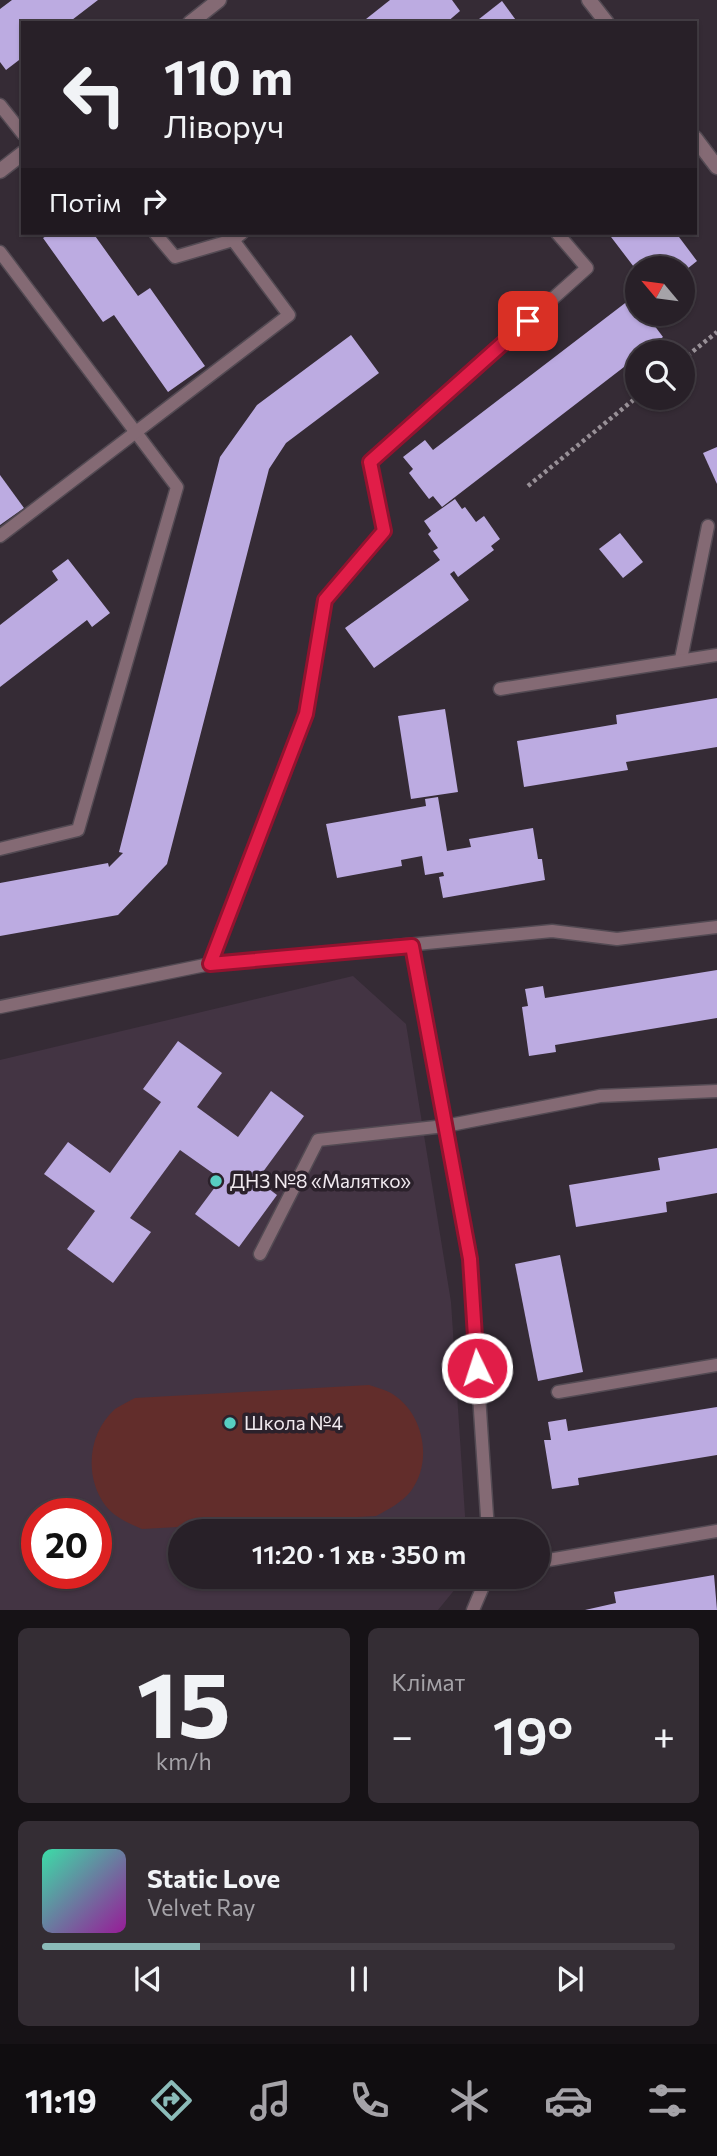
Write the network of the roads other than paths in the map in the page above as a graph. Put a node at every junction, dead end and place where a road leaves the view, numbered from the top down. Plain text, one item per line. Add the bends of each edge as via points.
1 (219, 0) edge
2 (589, 0) edge
3 (193, 21) edge
4 (605, 21) edge
5 (0, 105) edge
6 (21, 131) edge
7 (697, 141) edge
8 (21, 155) edge
9 (717, 167) edge
10 (0, 171) edge
11 (157, 235) edge
12 (558, 235) edge
13 (238, 236) edge
14 (0, 252) edge
15 (135, 433) junction
16 (708, 526) dead end
17 (0, 536) edge
18 (717, 655) edge
19 (681, 659) junction
20 (500, 689) dead end
21 (0, 849) edge
22 (717, 927) edge
23 (412, 946) junction
24 (210, 964) junction
25 (0, 1007) edge
26 (717, 1091) edge
27 (445, 1126) junction
28 (260, 1254) dead end
29 (717, 1365) edge
30 (558, 1392) dead end
31 (487, 1519) edge
32 (717, 1531) edge
33 (550, 1560) edge
34 (482, 1589) edge
35 (473, 1610) edge

1 - 3 street
2 - 4 street
5 - 6 lane
7 - 9 street
8 - 10 street
11 - 13 lane via 175,257
12 - 24 lane via 587,268 370,462 384,531 325,600 306,714
13 - 15 lane via 289,315
14 - 15 lane
15 - 17 lane
15 - 21 lane via 177,487 78,830
16 - 19 lane
18 - 19 lane
19 - 20 lane
22 - 23 lane via 617,939 552,931
23 - 24 lane
23 - 27 lane
24 - 25 lane
26 - 27 lane via 600,1096
27 - 28 lane via 318,1140
27 - 31 lane via 470,1259
29 - 30 lane
32 - 33 lane
34 - 35 lane

